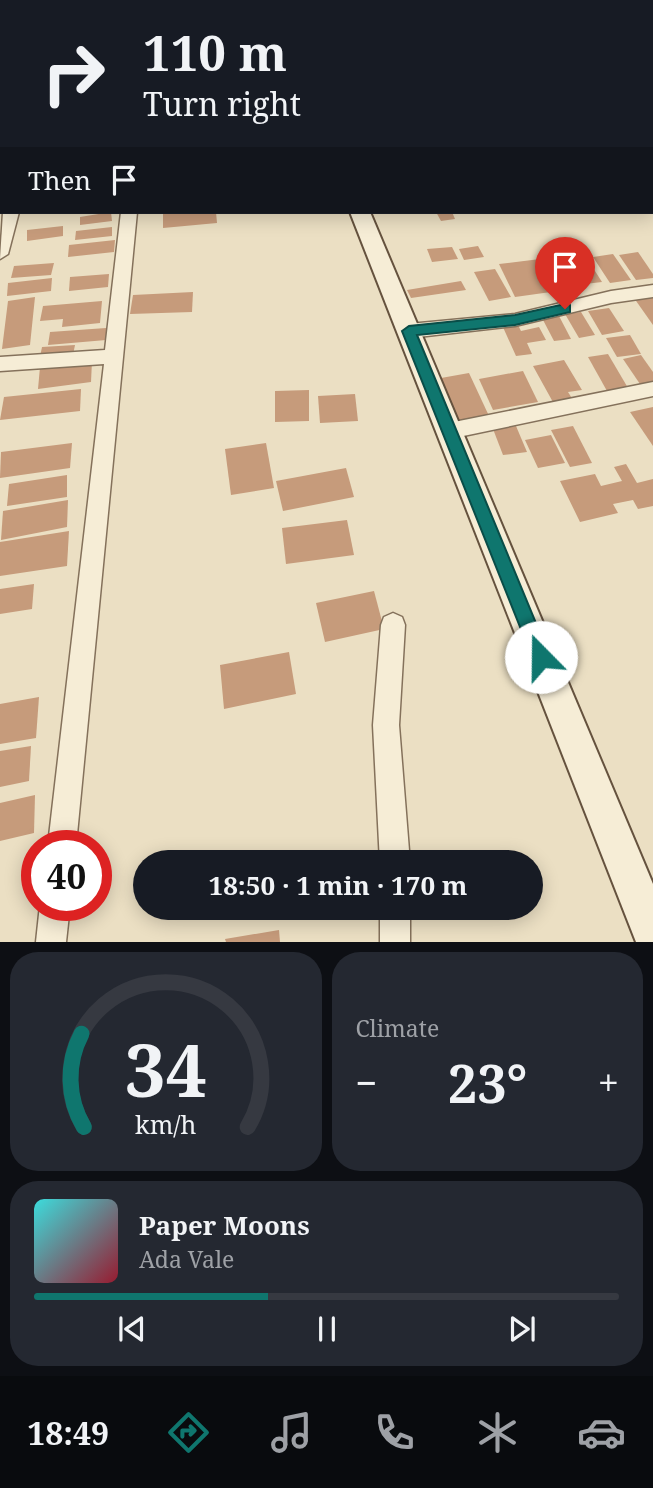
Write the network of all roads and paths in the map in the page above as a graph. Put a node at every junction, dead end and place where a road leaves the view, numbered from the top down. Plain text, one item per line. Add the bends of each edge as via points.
1 (10, 214) edge
2 (130, 214) edge
3 (361, 214) edge
4 (0, 254) edge
5 (653, 291) edge
6 (409, 331) junction
7 (114, 356) junction
8 (0, 363) edge
9 (653, 389) edge
10 (449, 431) junction
11 (393, 625) dead end
12 (64, 830) edge
13 (394, 850) edge
14 (395, 920) edge
15 (53, 921) edge
16 (653, 933) edge
17 (51, 942) edge
18 (395, 942) edge

1 - 4 street
2 - 7 street
3 - 6 street
5 - 6 street via 515,320
6 - 10 street
7 - 8 street
7 - 12 street
9 - 10 street
10 - 16 street
11 - 13 street via 386,725
14 - 18 street
15 - 17 street

